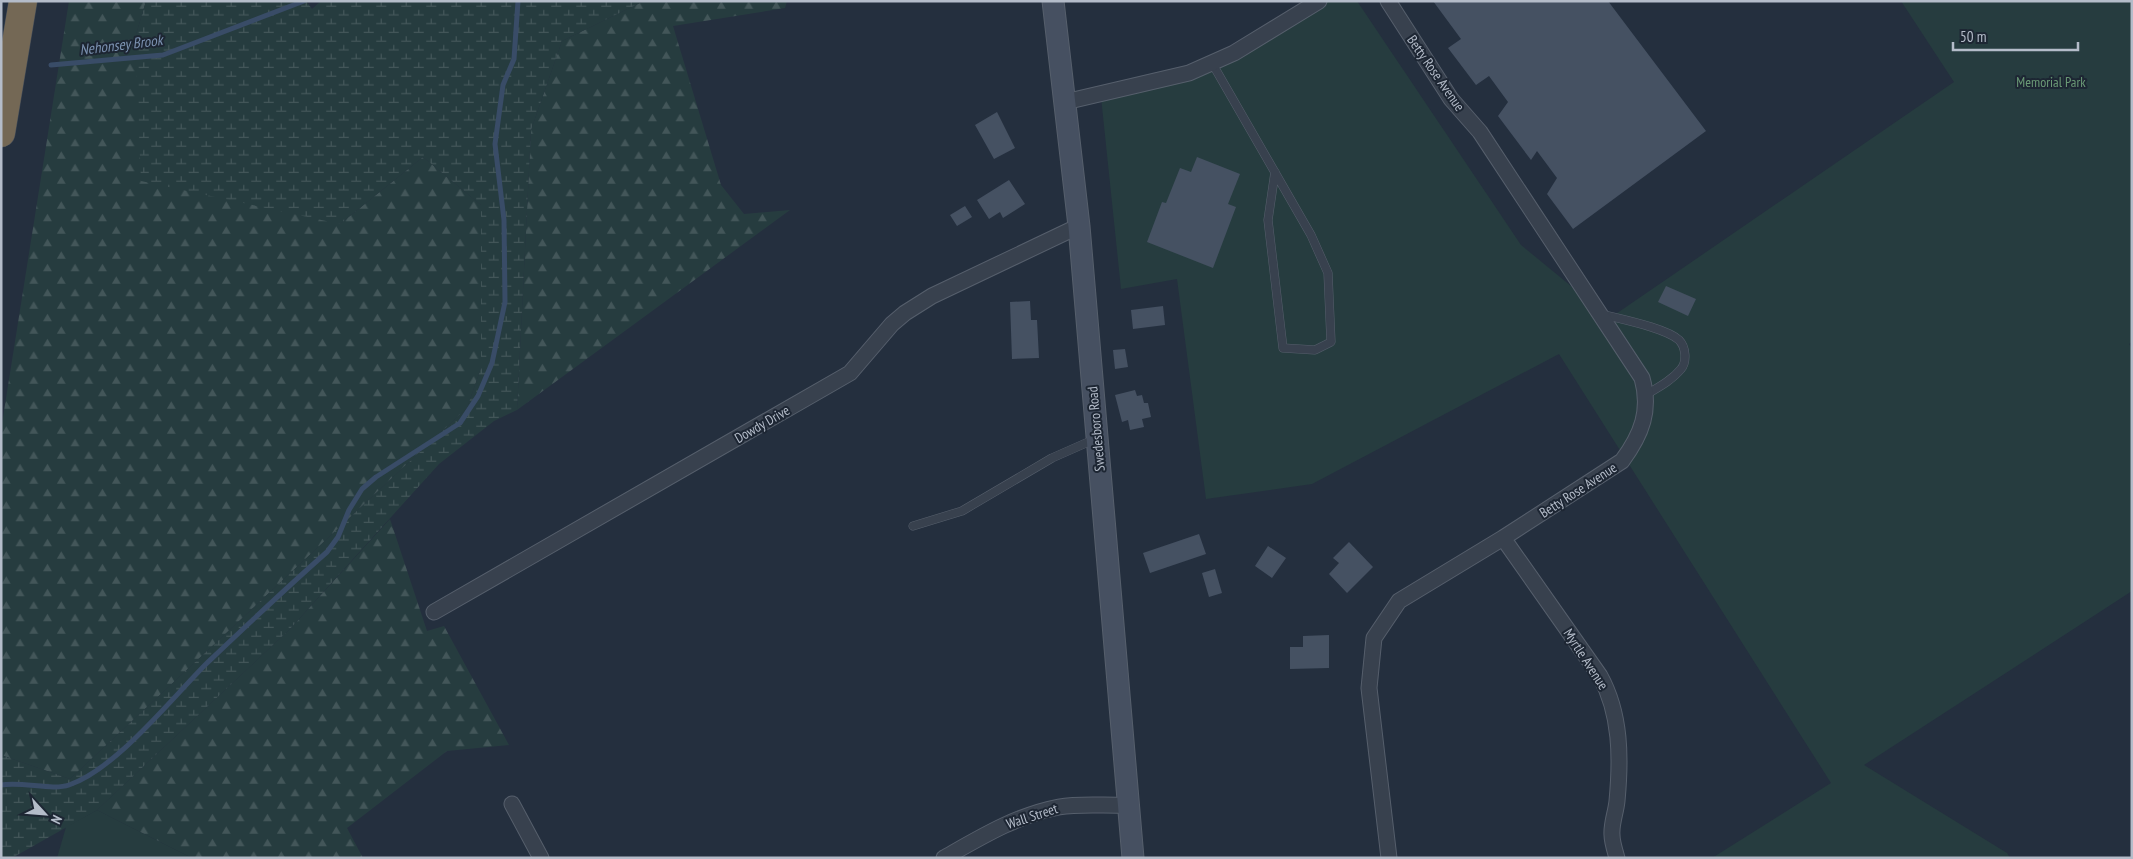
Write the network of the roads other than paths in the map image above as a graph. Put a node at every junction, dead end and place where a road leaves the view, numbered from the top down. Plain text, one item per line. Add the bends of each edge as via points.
1 (23, 1) edge
2 (1053, 1) edge
3 (1319, 1) edge
4 (1388, 1) edge
5 (1212, 63) junction
6 (1065, 102) junction
7 (1, 133) edge
8 (1275, 172) junction
9 (1079, 226) junction
10 (1600, 313) junction
11 (1647, 394) junction
12 (1097, 438) junction
13 (913, 526) dead end
14 (1503, 538) junction
15 (434, 612) dead end
16 (512, 804) dead end
17 (1128, 805) junction
18 (541, 858) edge
19 (944, 858) edge
20 (1133, 858) edge
21 (1389, 858) edge
22 (1617, 858) edge

1 - 7 highway
2 - 6 main road, Swedesboro Road
3 - 5 street
4 - 10 street, Betty Rose Avenue via 1450,99 1480,132
5 - 6 street via 1189,73
5 - 8 lane
6 - 9 main road, Swedesboro Road
8 - 8 lane via 1311,235 1328,273 1331,342 1316,350 1283,348 1268,220
9 - 12 main road, Swedesboro Road
9 - 15 street, Dowdy Drive via 918,304 892,324 850,373
10 - 11 street, Betty Rose Avenue via 1642,378
10 - 11 lane via 1680,340 1686,352 1683,367
11 - 14 street, Betty Rose Avenue via 1644,420 1632,448 1622,461
12 - 13 lane via 1052,458 962,512
12 - 17 main road, Swedesboro Road
14 - 21 street, Betty Rose Avenue via 1398,601 1374,638 1369,688
14 - 22 street, Myrtle Avenue via 1608,691 1618,738 1617,803 1612,835
16 - 18 street
17 - 19 street, Wall Street via 1061,806 1028,815
17 - 20 main road, Swedesboro Road

